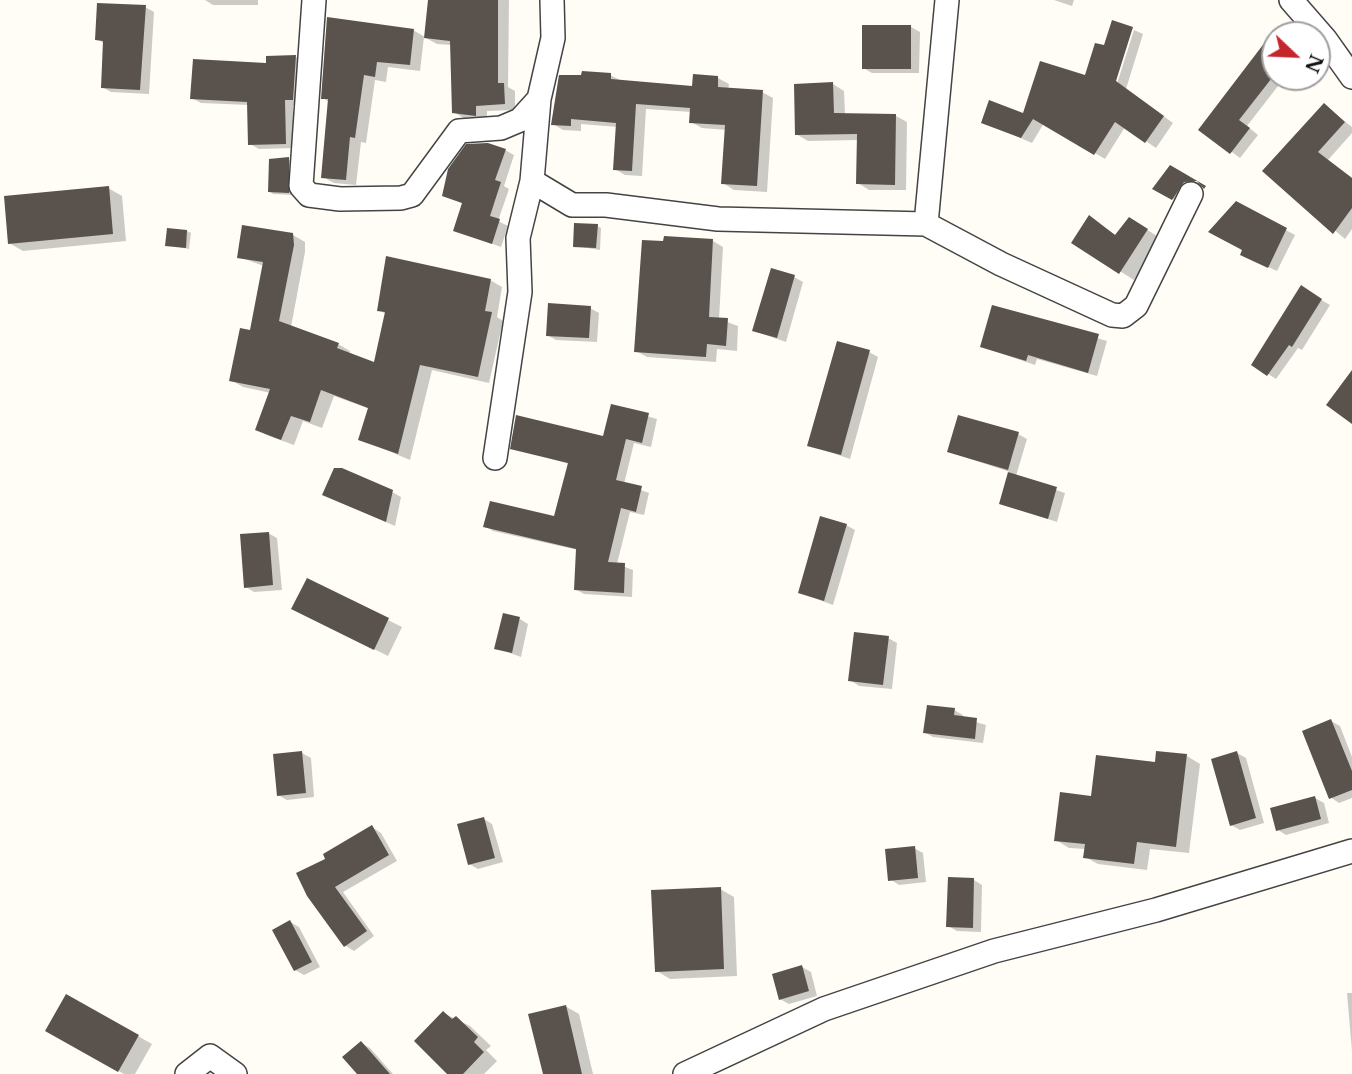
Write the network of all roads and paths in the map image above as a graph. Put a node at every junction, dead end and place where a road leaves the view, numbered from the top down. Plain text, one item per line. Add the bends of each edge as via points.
1 (314, 0) edge
2 (552, 0) edge
3 (947, 0) edge
4 (1291, 0) edge
5 (1352, 77) edge
6 (539, 99) junction
7 (532, 181) junction
8 (1191, 194) dead end
9 (572, 205) junction
10 (522, 218) junction
11 (926, 224) junction
12 (495, 458) dead end
13 (1352, 851) edge
14 (187, 1074) edge
15 (236, 1074) edge
16 (685, 1074) edge

1 - 6 street via 301,186 309,195 340,200 412,195 459,131 501,128 520,120
2 - 6 street via 553,38
3 - 11 street
4 - 5 street
6 - 7 street
7 - 9 street
7 - 10 street
8 - 11 street via 1136,306 1123,316 1001,264
9 - 10 street
9 - 11 street via 718,219
10 - 12 street via 520,292
13 - 16 street via 1156,910 994,951 824,1009
14 - 15 street via 210,1056

